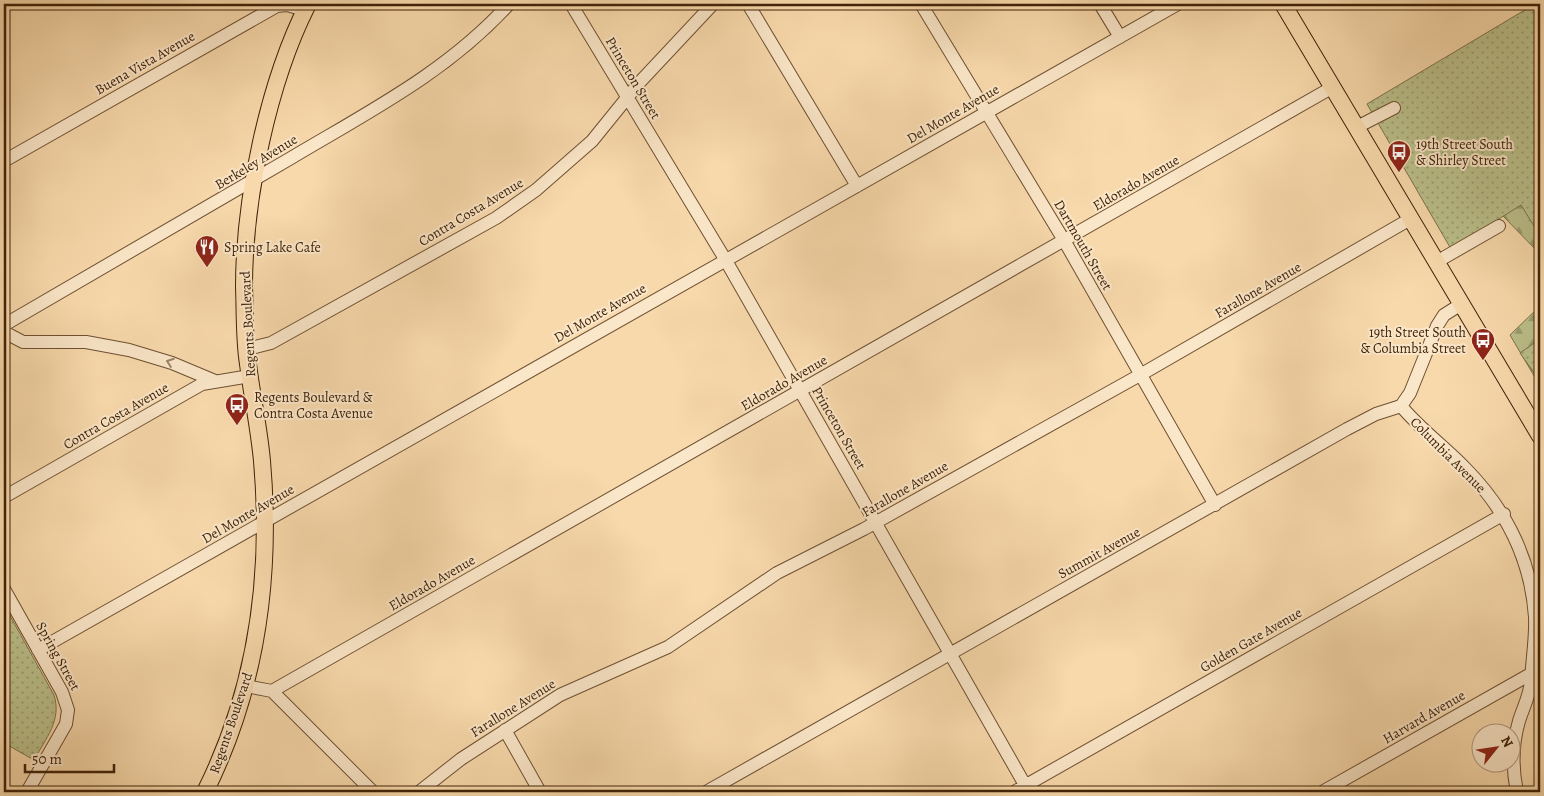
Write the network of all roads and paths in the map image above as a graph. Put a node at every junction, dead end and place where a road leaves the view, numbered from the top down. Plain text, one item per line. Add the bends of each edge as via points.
1 (509, 4) edge
2 (572, 4) edge
3 (713, 4) edge
4 (748, 4) edge
5 (921, 4) edge
6 (1100, 4) edge
7 (1178, 4) edge
8 (1283, 4) edge
9 (307, 7) edge
10 (1120, 37) junction
11 (1334, 87) junction
12 (628, 98) junction
13 (1394, 108) dead end
14 (987, 112) junction
15 (1357, 127) junction
16 (4, 161) edge
17 (255, 180) junction
18 (857, 186) junction
19 (1412, 218) junction
20 (1499, 226) dead end
21 (1065, 242) junction
22 (725, 259) junction
23 (1438, 261) junction
24 (1463, 303) junction
25 (4, 325) edge
26 (4, 332) edge
27 (247, 349) junction
28 (1140, 375) junction
29 (250, 376) junction
30 (215, 381) junction
31 (801, 391) junction
32 (1401, 406) junction
33 (1540, 436) edge
34 (4, 497) edge
35 (1215, 505) junction
36 (1504, 514) junction
37 (265, 522) junction
38 (875, 522) junction
39 (4, 589) edge
40 (38, 650) junction
41 (950, 653) junction
42 (1536, 671) edge
43 (246, 686) junction
44 (272, 692) junction
45 (505, 730) junction
46 (1023, 790) edge
47 (27, 792) edge
48 (205, 792) edge
49 (373, 792) edge
50 (419, 792) edge
51 (540, 792) edge
52 (706, 792) edge
53 (1322, 792) edge
54 (1517, 792) edge

1 - 17 street, Berkeley Avenue via 474,40 435,72
2 - 12 street, Princeton Street
3 - 12 street, Contra Costa Avenue
4 - 18 street
5 - 14 street, Dartmouth Street
6 - 10 street
7 - 10 street, Del Monte Avenue
8 - 11 main road
9 - 16 street, Buena Vista Avenue via 277,6
9 - 17 main road, Regents Boulevard via 278,78
10 - 14 street, Del Monte Avenue
11 - 15 main road
11 - 21 street, Eldorado Avenue
12 - 22 street, Princeton Street
12 - 27 street, Contra Costa Avenue via 574,158 517,205 271,343
13 - 15 street
14 - 18 street, Del Monte Avenue
14 - 21 street, Dartmouth Street
15 - 19 main road
17 - 25 street, Berkeley Avenue
17 - 27 main road, Regents Boulevard via 246,253
18 - 22 street, Del Monte Avenue
19 - 23 main road
19 - 28 street, Farallone Avenue
20 - 23 street
21 - 28 street, Dartmouth Street
21 - 31 street, Eldorado Avenue
22 - 31 street, Princeton Street
22 - 37 street, Del Monte Avenue
23 - 24 main road
24 - 32 street via 1444,315 1437,326 1410,393
24 - 33 main road
30 -> 26 street via 172,363 128,350 86,342 23,342
27 - 29 main road, Regents Boulevard
28 - 35 street, Dartmouth Street
28 - 38 street, Farallone Avenue
29 - 30 street, Contra Costa Avenue
29 - 37 main road, Regents Boulevard via 262,460
30 - 34 street, Contra Costa Avenue via 202,384
31 - 38 street, Princeton Street
31 - 44 street, Eldorado Avenue
32 - 35 street, Summit Avenue via 1347,429
32 - 36 street, Columbia Avenue via 1468,471
35 - 41 street, Summit Avenue
36 - 42 street, Columbia Avenue via 1522,550 1530,584 1535,617
36 - 46 street, Golden Gate Avenue
37 - 40 street, Del Monte Avenue
37 - 43 main road, Regents Boulevard via 262,601
38 - 41 street, Princeton Street
38 - 45 street, Farallone Avenue via 777,573 668,647 560,695
39 - 40 street, Spring Street
40 - 47 street, Spring Street via 67,703 68,716 58,741
41 - 46 street, Princeton Street
41 - 52 street, Summit Avenue
42 - 53 street, Harvard Avenue
42 - 54 street, Columbia Avenue via 1514,744
43 - 44 street
43 - 48 main road, Regents Boulevard via 224,750
44 - 49 street
45 - 50 street, Farallone Avenue
45 - 51 street

